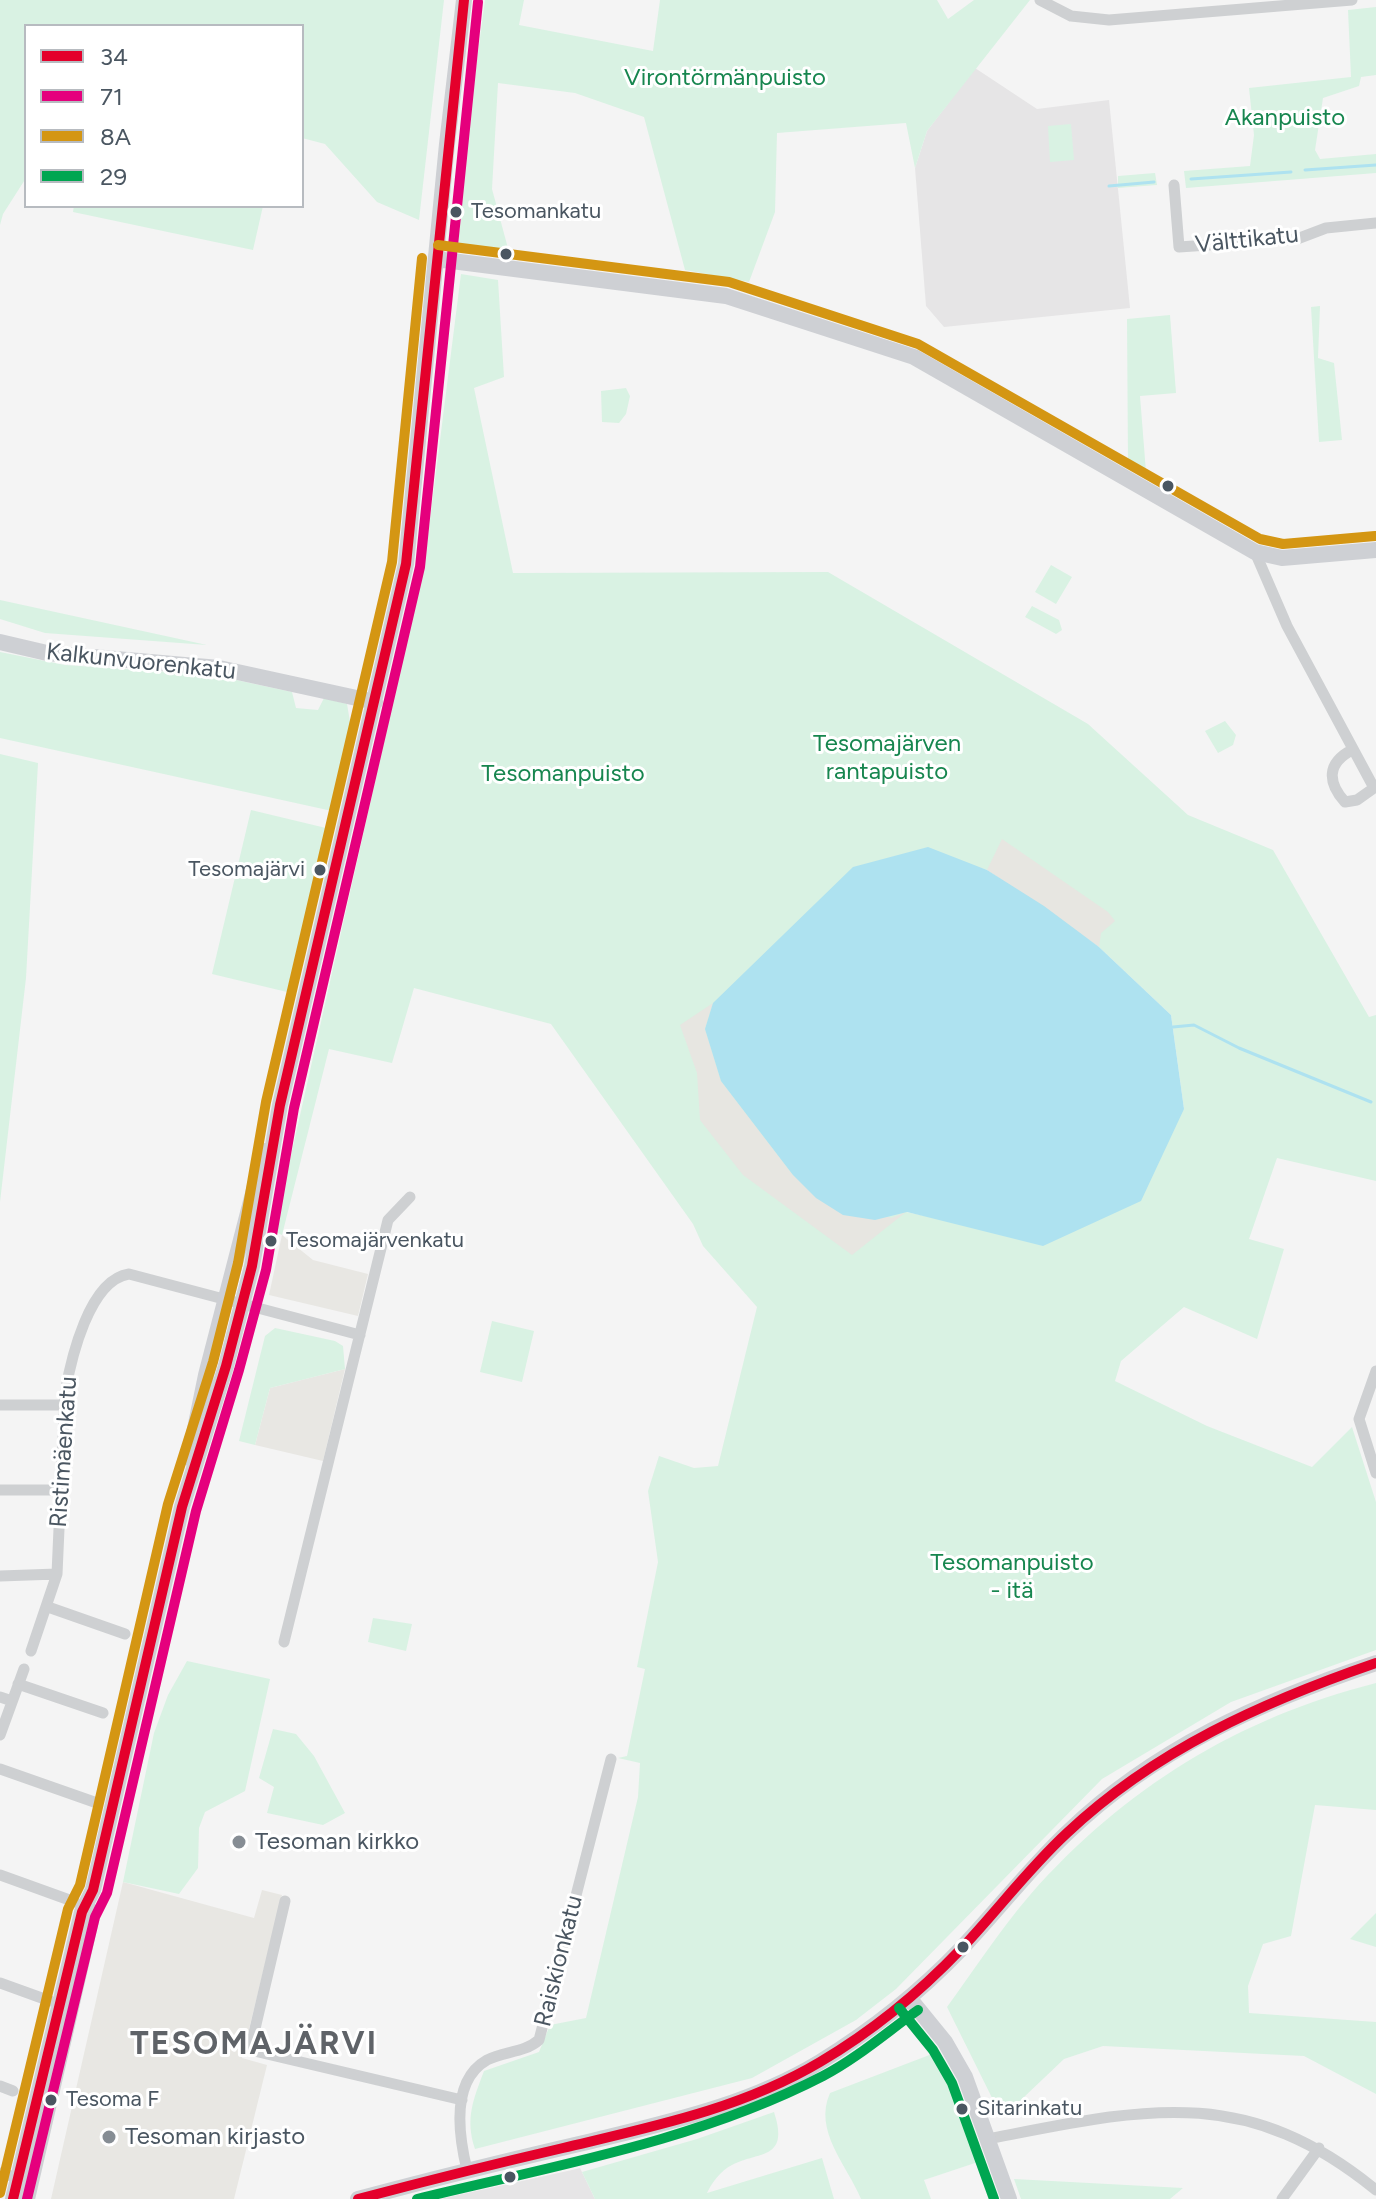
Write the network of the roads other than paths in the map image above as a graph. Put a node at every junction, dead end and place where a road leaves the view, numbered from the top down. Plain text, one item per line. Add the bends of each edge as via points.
1 (464, 0) edge
2 (1040, 0) edge
3 (1352, 0) edge
4 (1174, 185) dead end
5 (1376, 223) edge
6 (436, 259) junction
7 (1376, 550) edge
8 (1255, 552) junction
9 (0, 642) edge
10 (375, 702) junction
11 (1352, 750) junction
12 (280, 1105) junction
13 (410, 1197) dead end
14 (225, 1299) junction
15 (243, 1303) junction
16 (360, 1335) junction
17 (1376, 1371) edge
18 (0, 1405) edge
19 (64, 1405) junction
20 (1372, 1448) edge
21 (1376, 1473) edge
22 (0, 1490) edge
23 (61, 1490) junction
24 (182, 1507) junction
25 (57, 1574) junction
26 (0, 1576) edge
27 (48, 1607) junction
28 (125, 1634) dead end
29 (284, 1642) dead end
30 (31, 1651) dead end
31 (1376, 1663) edge
32 (24, 1669) dead end
33 (18, 1684) junction
34 (6, 1699) edge
35 (103, 1713) dead end
36 (0, 1735) edge
37 (611, 1759) dead end
38 (0, 1769) edge
39 (97, 1803) dead end
40 (0, 1875) edge
41 (285, 1901) dead end
42 (75, 1902) dead end
43 (0, 1983) edge
44 (910, 1999) junction
45 (50, 2001) dead end
46 (0, 2086) edge
47 (13, 2091) dead end
48 (462, 2100) junction
49 (988, 2139) junction
50 (1319, 2148) junction
51 (467, 2170) junction
52 (0, 2173) edge
53 (25, 2179) junction
54 (1376, 2190) edge
55 (13, 2199) edge
56 (27, 2199) edge
57 (358, 2199) edge
58 (1009, 2199) edge
59 (1282, 2199) edge

1 - 6 main road
2 - 3 street via 1071,16 1109,20
4 - 5 street, Välttikatu via 1179,247 1297,239 1326,228
6 - 8 main road via 726,296 914,357
6 - 10 main road via 406,564
7 - 8 main road via 1282,558
8 - 11 street
9 - 10 main road, Kalkunvuorenkatu via 47,653 219,668
10 - 12 main road
11 - 11 street via 1334,765 1331,776 1333,789 1345,802 1374,788
12 - 14 main road
12 - 15 main road
13 - 16 street via 388,1220
14 - 15 street
14 - 19 street, Ristimäenkatu via 129,1274 111,1280 84,1322 69,1367
14 - 24 main road
15 - 16 street
15 - 24 main road
16 - 29 street
17 - 20 street via 1359,1419
18 - 19 street
19 - 23 street, Ristimäenkatu
20 - 21 street
22 - 23 street
23 - 25 street, Ristimäenkatu
24 - 53 main road via 92,1894 82,1912
25 - 26 street
25 - 27 street, Ristimäenkatu
27 - 28 street
27 - 30 street, Ristimäenkatu
31 - 44 main road via 1232,1718 1140,1774 1066,1833
32 - 33 street
33 - 34 street
33 - 35 street
34 - 36 street
37 - 48 street, Raiskionkatu via 539,2040 530,2048 485,2061
38 - 39 street
40 - 42 street
41 - 48 street via 250,2050
43 - 45 street
44 - 49 main road via 965,2077
44 - 51 main road via 818,2063 752,2094 657,2125
46 - 47 street
48 - 51 street, Raiskionkatu via 459,2132
49 - 50 street via 1091,2119 1171,2112 1250,2120
49 - 58 main road
50 - 54 street
50 - 59 street
51 - 57 main road
52 - 53 street
53 - 55 main road
53 - 56 main road

